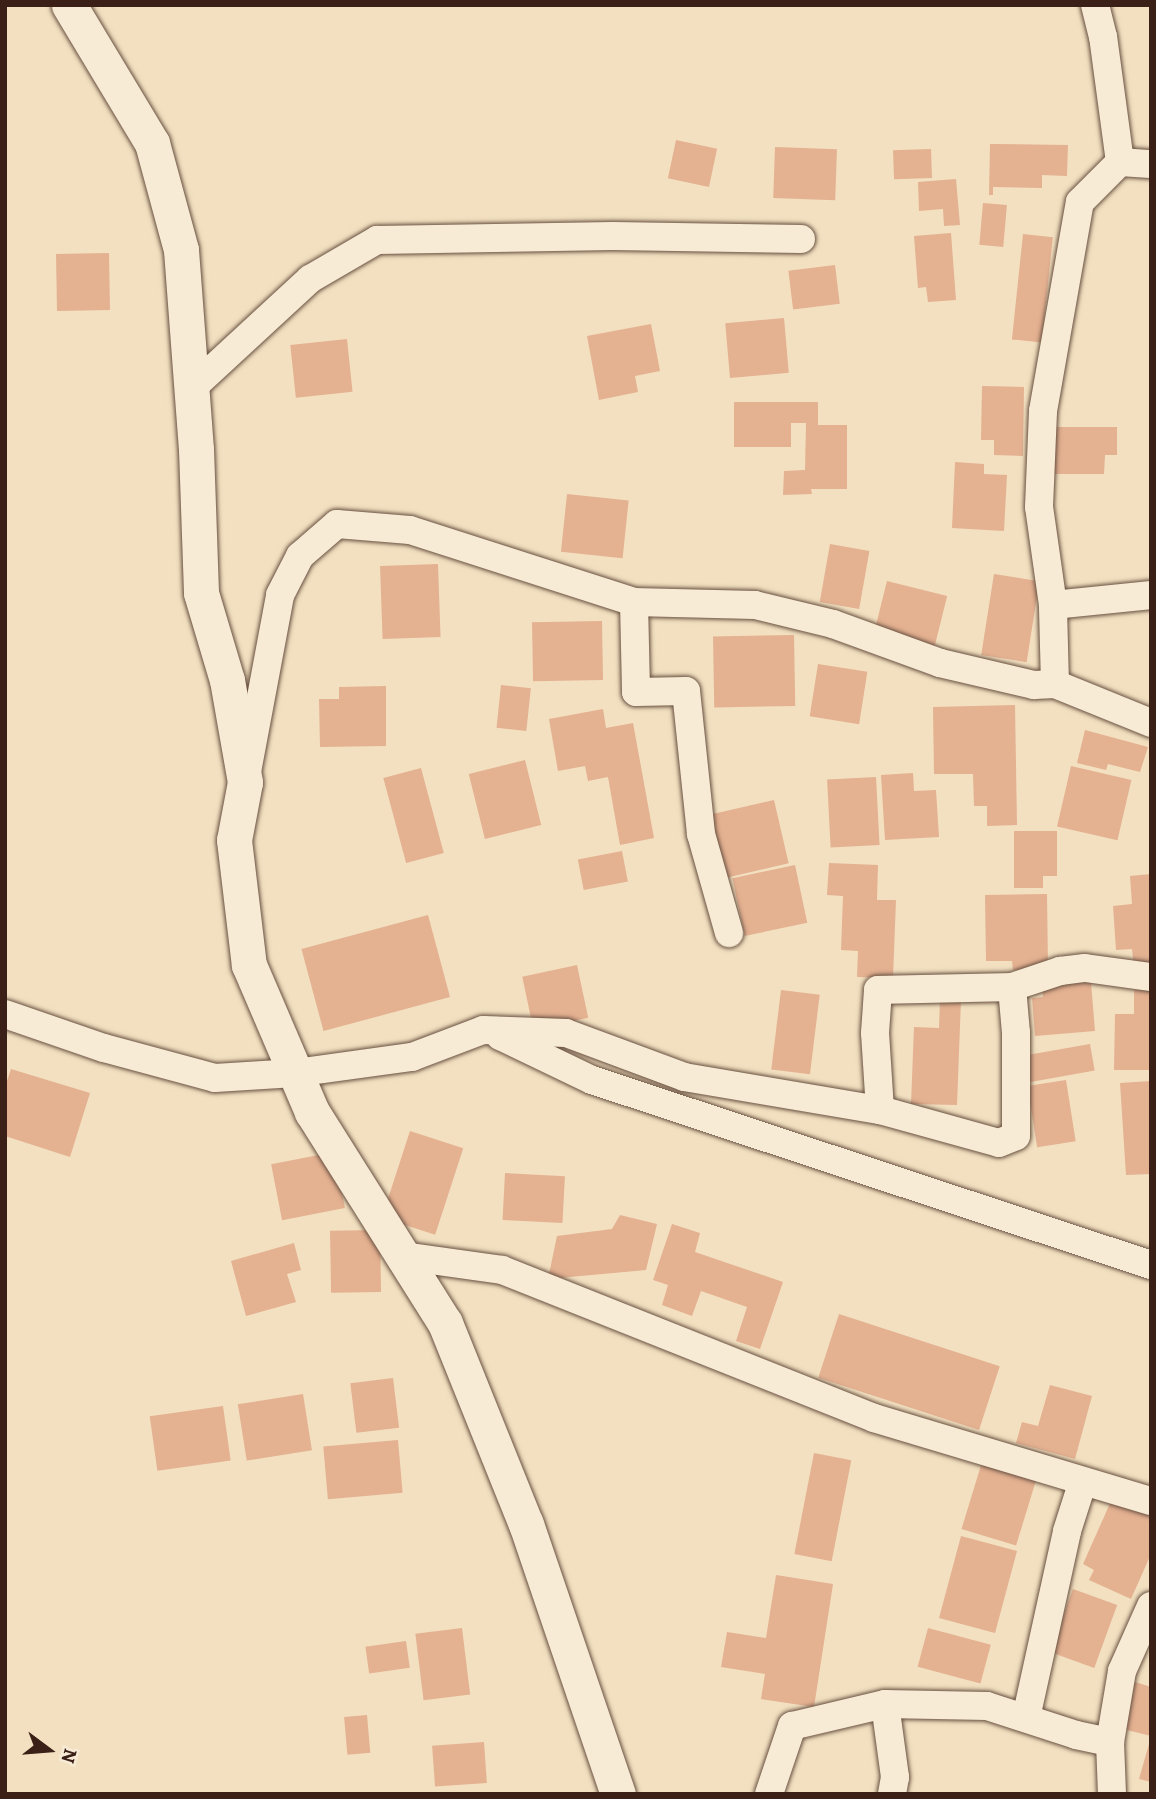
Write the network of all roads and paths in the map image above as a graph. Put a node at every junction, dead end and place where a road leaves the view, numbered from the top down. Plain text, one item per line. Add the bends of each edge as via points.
1 (69, 5) edge
2 (1095, 5) edge
3 (1121, 162) junction
4 (1151, 164) edge
5 (801, 239) dead end
6 (192, 388) junction
7 (1151, 595) edge
8 (634, 602) junction
9 (1053, 605) junction
10 (1055, 684) junction
11 (1151, 723) edge
12 (245, 782) junction
13 (729, 933) dead end
14 (1151, 977) edge
15 (1012, 987) junction
16 (5, 1014) edge
17 (490, 1031) junction
18 (295, 1073) junction
19 (880, 1110) junction
20 (403, 1256) junction
21 (1151, 1265) edge
22 (1083, 1481) junction
23 (1151, 1501) edge
24 (1151, 1606) edge
25 (886, 1704) junction
26 (1026, 1718) junction
27 (1110, 1742) junction
28 (618, 1794) edge
29 (769, 1794) edge
30 (892, 1794) edge
31 (1112, 1794) edge

1 - 6 street via 152,143 181,250
2 - 3 street
3 - 4 street
3 - 9 street via 1080,202 1043,411 1039,507
5 - 6 street via 377,240 310,279
6 - 12 street via 201,593 227,680
7 - 9 street
8 - 10 street via 755,605 833,624 940,663 1034,685
8 - 12 street via 411,530 337,524 300,556 279,596
8 - 13 street via 636,692 686,691 701,834
9 - 10 street
10 - 11 street
12 - 18 street via 234,840 249,965
14 - 15 street via 1085,968 1059,971
15 - 19 street via 878,990 875,1033
15 - 19 street via 1016,1136 999,1143
16 - 18 street via 104,1048 215,1077
17 - 18 street via 412,1057
17 - 19 street via 566,1033 684,1077
17 - 21 street via 592,1080
18 - 20 street via 312,1112
20 - 22 street via 502,1270 874,1418
20 - 28 street via 445,1323 526,1524
22 - 23 street
22 - 26 street via 1067,1531
24 - 27 street via 1122,1671
25 - 26 street via 987,1706
25 - 29 street via 792,1726
25 - 30 street via 895,1777
26 - 27 street
27 - 31 street

